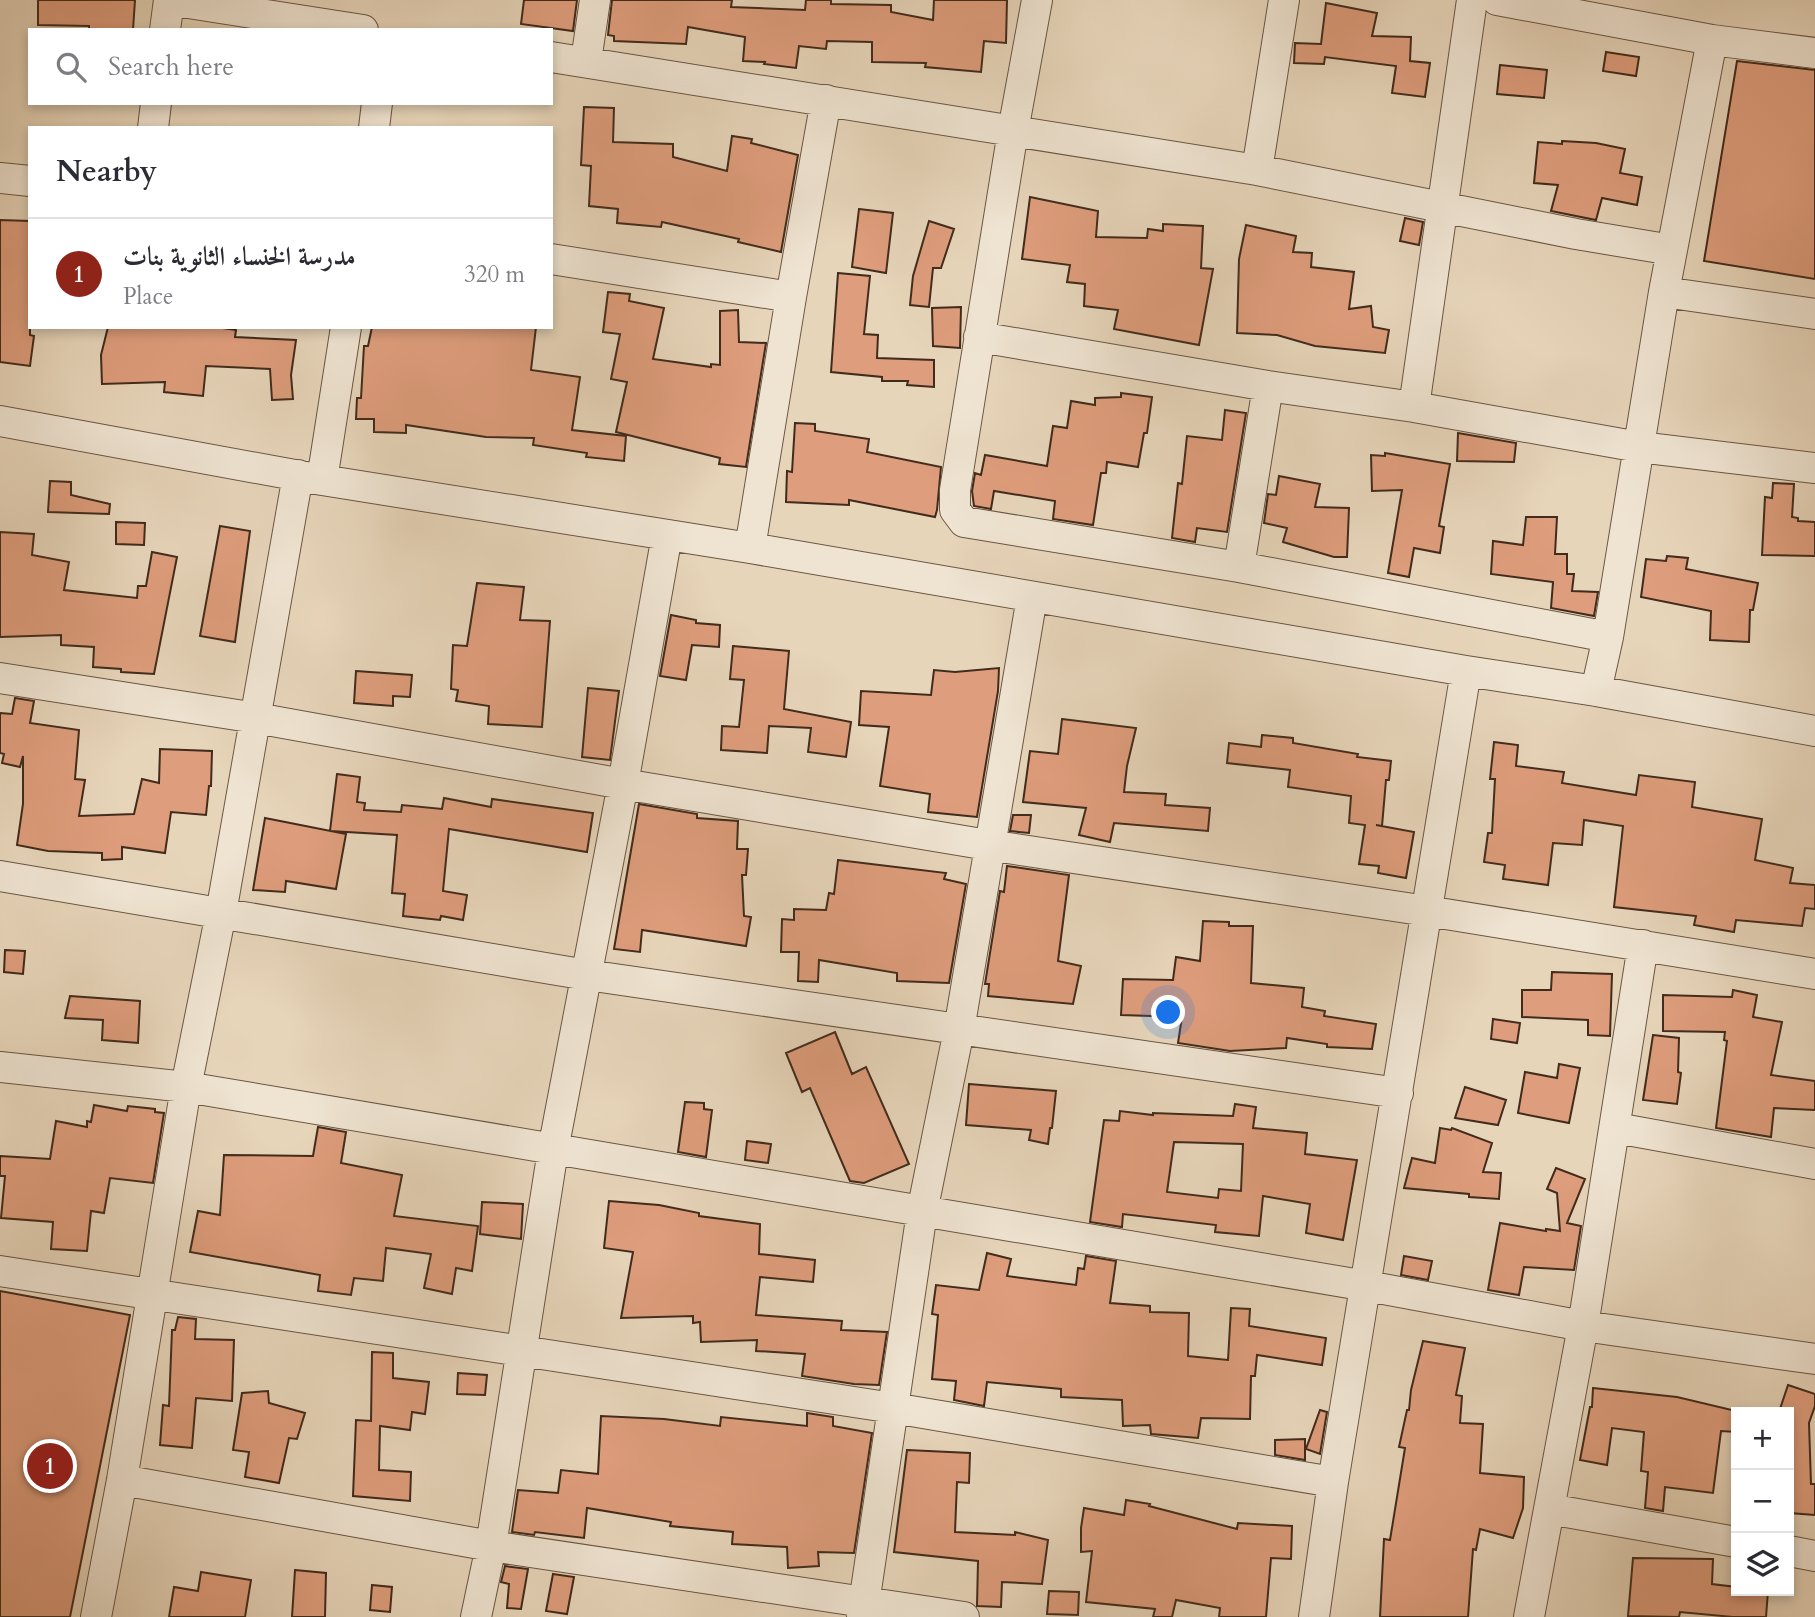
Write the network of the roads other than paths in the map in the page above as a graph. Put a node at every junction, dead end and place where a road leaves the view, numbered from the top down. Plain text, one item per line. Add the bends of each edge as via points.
1 (595, 0) edge
2 (1037, 0) edge
3 (1284, 0) edge
4 (1472, 0) edge
5 (1497, 0) edge
6 (165, 28) edge
7 (350, 28) edge
8 (1712, 40) junction
9 (1815, 53) edge
10 (553, 57) edge
11 (586, 61) junction
12 (826, 100) junction
13 (156, 105) edge
14 (377, 105) edge
15 (153, 126) edge
16 (374, 126) edge
17 (1013, 131) junction
18 (1257, 170) junction
19 (0, 178) edge
20 (28, 181) edge
21 (1441, 206) junction
22 (1672, 250) junction
23 (553, 259) edge
24 (1664, 292) junction
25 (791, 297) junction
26 (1815, 314) edge
27 (346, 329) edge
28 (979, 337) junction
29 (1268, 386) junction
30 (1414, 407) junction
31 (0, 421) edge
32 (1639, 447) junction
33 (1815, 468) edge
34 (310, 477) junction
35 (667, 535) junction
36 (750, 548) junction
37 (1239, 567) junction
38 (1032, 597) junction
39 (1608, 637) junction
40 (1466, 671) junction
41 (0, 678) edge
42 (1596, 691) junction
43 (256, 718) junction
44 (1815, 731) edge
45 (623, 783) junction
46 (988, 845) junction
47 (0, 876) edge
48 (1427, 911) junction
49 (221, 914) junction
50 (1643, 945) junction
51 (1815, 974) edge
52 (587, 975) junction
53 (959, 1030) junction
54 (0, 1067) edge
55 (186, 1087) junction
56 (1398, 1093) junction
57 (1616, 1128) junction
58 (553, 1150) junction
59 (1815, 1164) edge
60 (922, 1212) junction
61 (0, 1272) edge
62 (1367, 1286) junction
63 (154, 1293) junction
64 (1583, 1326) junction
65 (520, 1352) junction
66 (1815, 1359) edge
67 (893, 1408) junction
68 (122, 1480) junction
69 (1333, 1482) junction
70 (1549, 1509) junction
71 (1731, 1541) edge
72 (491, 1546) junction
73 (1794, 1552) edge
74 (1815, 1556) edge
75 (863, 1609) edge
76 (96, 1617) edge
77 (476, 1617) edge
78 (964, 1617) edge
79 (1314, 1617) edge
80 (1529, 1617) edge

1 - 11 street
2 - 17 street
3 - 18 street
4 - 21 street
5 - 8 street
6 - 7 street via 169,0
8 - 9 street
8 - 22 street
10 - 11 street
11 - 12 street
12 - 17 street
12 - 25 street
13 - 15 street
14 - 16 street
17 - 18 street
17 - 28 street
18 - 21 street
19 - 20 street
21 - 22 street
21 - 30 street
22 - 24 street
23 - 25 street
24 - 26 street
24 - 32 street
25 - 36 street
27 - 34 street
28 - 29 street
28 - 37 street via 955,490 955,510 964,522
29 - 30 street
29 - 37 street
30 - 32 street
31 - 34 street
32 - 33 street
32 - 39 street
34 - 35 street
34 - 43 street
35 - 36 street
35 - 45 street
36 - 38 street
37 - 39 street
38 - 40 street
38 - 46 street
39 - 42 street
40 - 42 street
40 - 48 street
41 - 43 street
42 - 44 street
43 - 45 street
43 - 49 street
45 - 46 street
45 - 52 street
46 - 48 street
46 - 53 street
47 - 49 street
48 - 50 street
48 - 56 street
49 - 52 street
49 - 55 street
50 - 51 street
50 - 57 street
52 - 53 street
52 - 58 street
53 - 56 street
53 - 60 street
54 - 55 street
55 - 58 street
55 - 63 street
56 - 62 street
57 - 59 street
57 - 64 street
58 - 60 street
58 - 65 street
60 - 62 street
60 - 67 street
61 - 63 street
62 - 64 street
62 - 69 street
63 - 65 street
63 - 68 street
64 - 66 street
64 - 70 street
65 - 67 street
65 - 72 street
67 - 69 street
67 - 75 street
68 - 72 street
68 - 76 street
69 - 79 street
70 - 71 street
70 - 80 street
72 - 75 street
72 - 77 street
73 - 74 street
75 - 78 street

